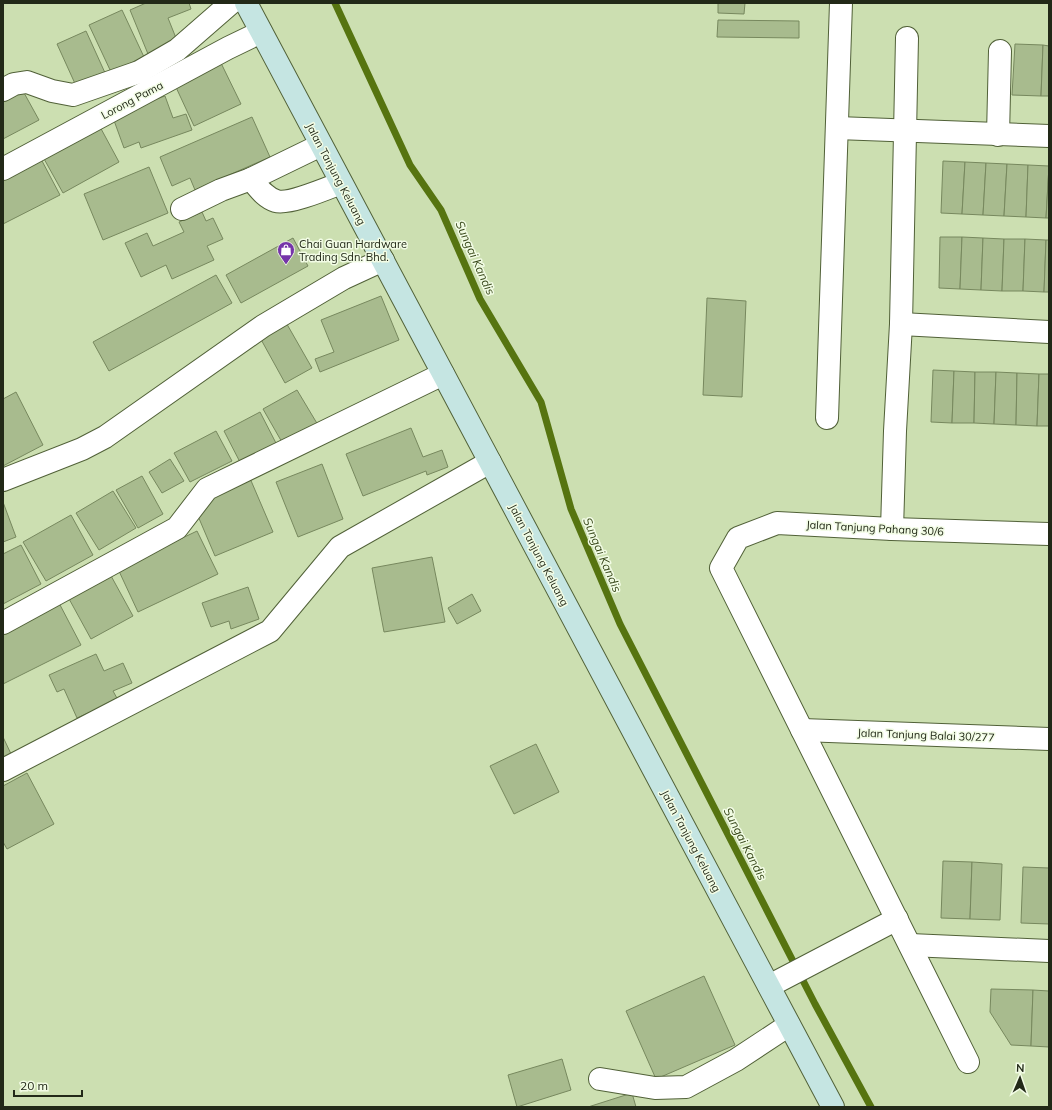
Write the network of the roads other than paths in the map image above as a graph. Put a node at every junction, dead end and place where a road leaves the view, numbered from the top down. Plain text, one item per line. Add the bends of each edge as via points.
1 (231, 3) edge
2 (246, 3) edge
3 (841, 3) edge
4 (907, 38) dead end
5 (245, 40) junction
6 (1000, 51) dead end
7 (3, 90) edge
8 (836, 128) junction
9 (904, 131) junction
10 (998, 134) junction
11 (1049, 136) edge
12 (321, 145) junction
13 (3, 169) edge
14 (250, 178) junction
15 (341, 183) junction
16 (182, 208) dead end
17 (377, 263) junction
18 (901, 324) junction
19 (1049, 332) edge
20 (435, 378) junction
21 (827, 418) dead end
22 (473, 471) junction
23 (3, 480) edge
24 (892, 529) junction
25 (1049, 534) edge
26 (3, 623) edge
27 (802, 730) junction
28 (1049, 739) edge
29 (3, 770) edge
30 (897, 919) junction
31 (910, 946) junction
32 (1049, 951) edge
33 (769, 986) junction
34 (789, 1025) junction
35 (968, 1062) dead end
36 (600, 1079) dead end
37 (832, 1107) edge

1 - 7 street via 177,50 140,72 74,96 27,82 14,84
2 - 5 main road, Jalan Tanjung Keluang
3 - 8 street
4 - 9 street
5 - 12 main road, Jalan Tanjung Keluang
5 - 13 street, Lorong Pama
6 - 10 street
8 - 9 street
8 - 21 street
9 - 10 street
9 - 18 street
10 - 11 street
12 - 14 street
12 - 15 main road, Jalan Tanjung Keluang
14 - 15 street via 262,193 277,201 299,198
14 - 16 street
15 - 17 main road, Jalan Tanjung Keluang
17 - 20 main road, Jalan Tanjung Keluang
17 - 23 street via 344,278 263,326 106,437
18 - 19 street
18 - 24 street
20 - 22 main road, Jalan Tanjung Keluang
20 - 26 street via 208,489 177,528
22 - 29 street via 340,547 270,631
22 - 33 main road, Jalan Tanjung Keluang
24 - 25 street, Jalan Tanjung Pahang 30/6
24 - 27 street, Jalan Tanjung Pahang 30/6 via 777,523 738,538 721,568
27 - 28 street, Jalan Tanjung Balai 30/277
27 - 30 street
30 - 31 street
30 - 33 street
31 - 32 street
31 - 35 street
33 - 34 main road, Jalan Tanjung Keluang
34 - 36 street via 736,1060 686,1087 655,1088
34 - 37 main road, Jalan Tanjung Keluang

